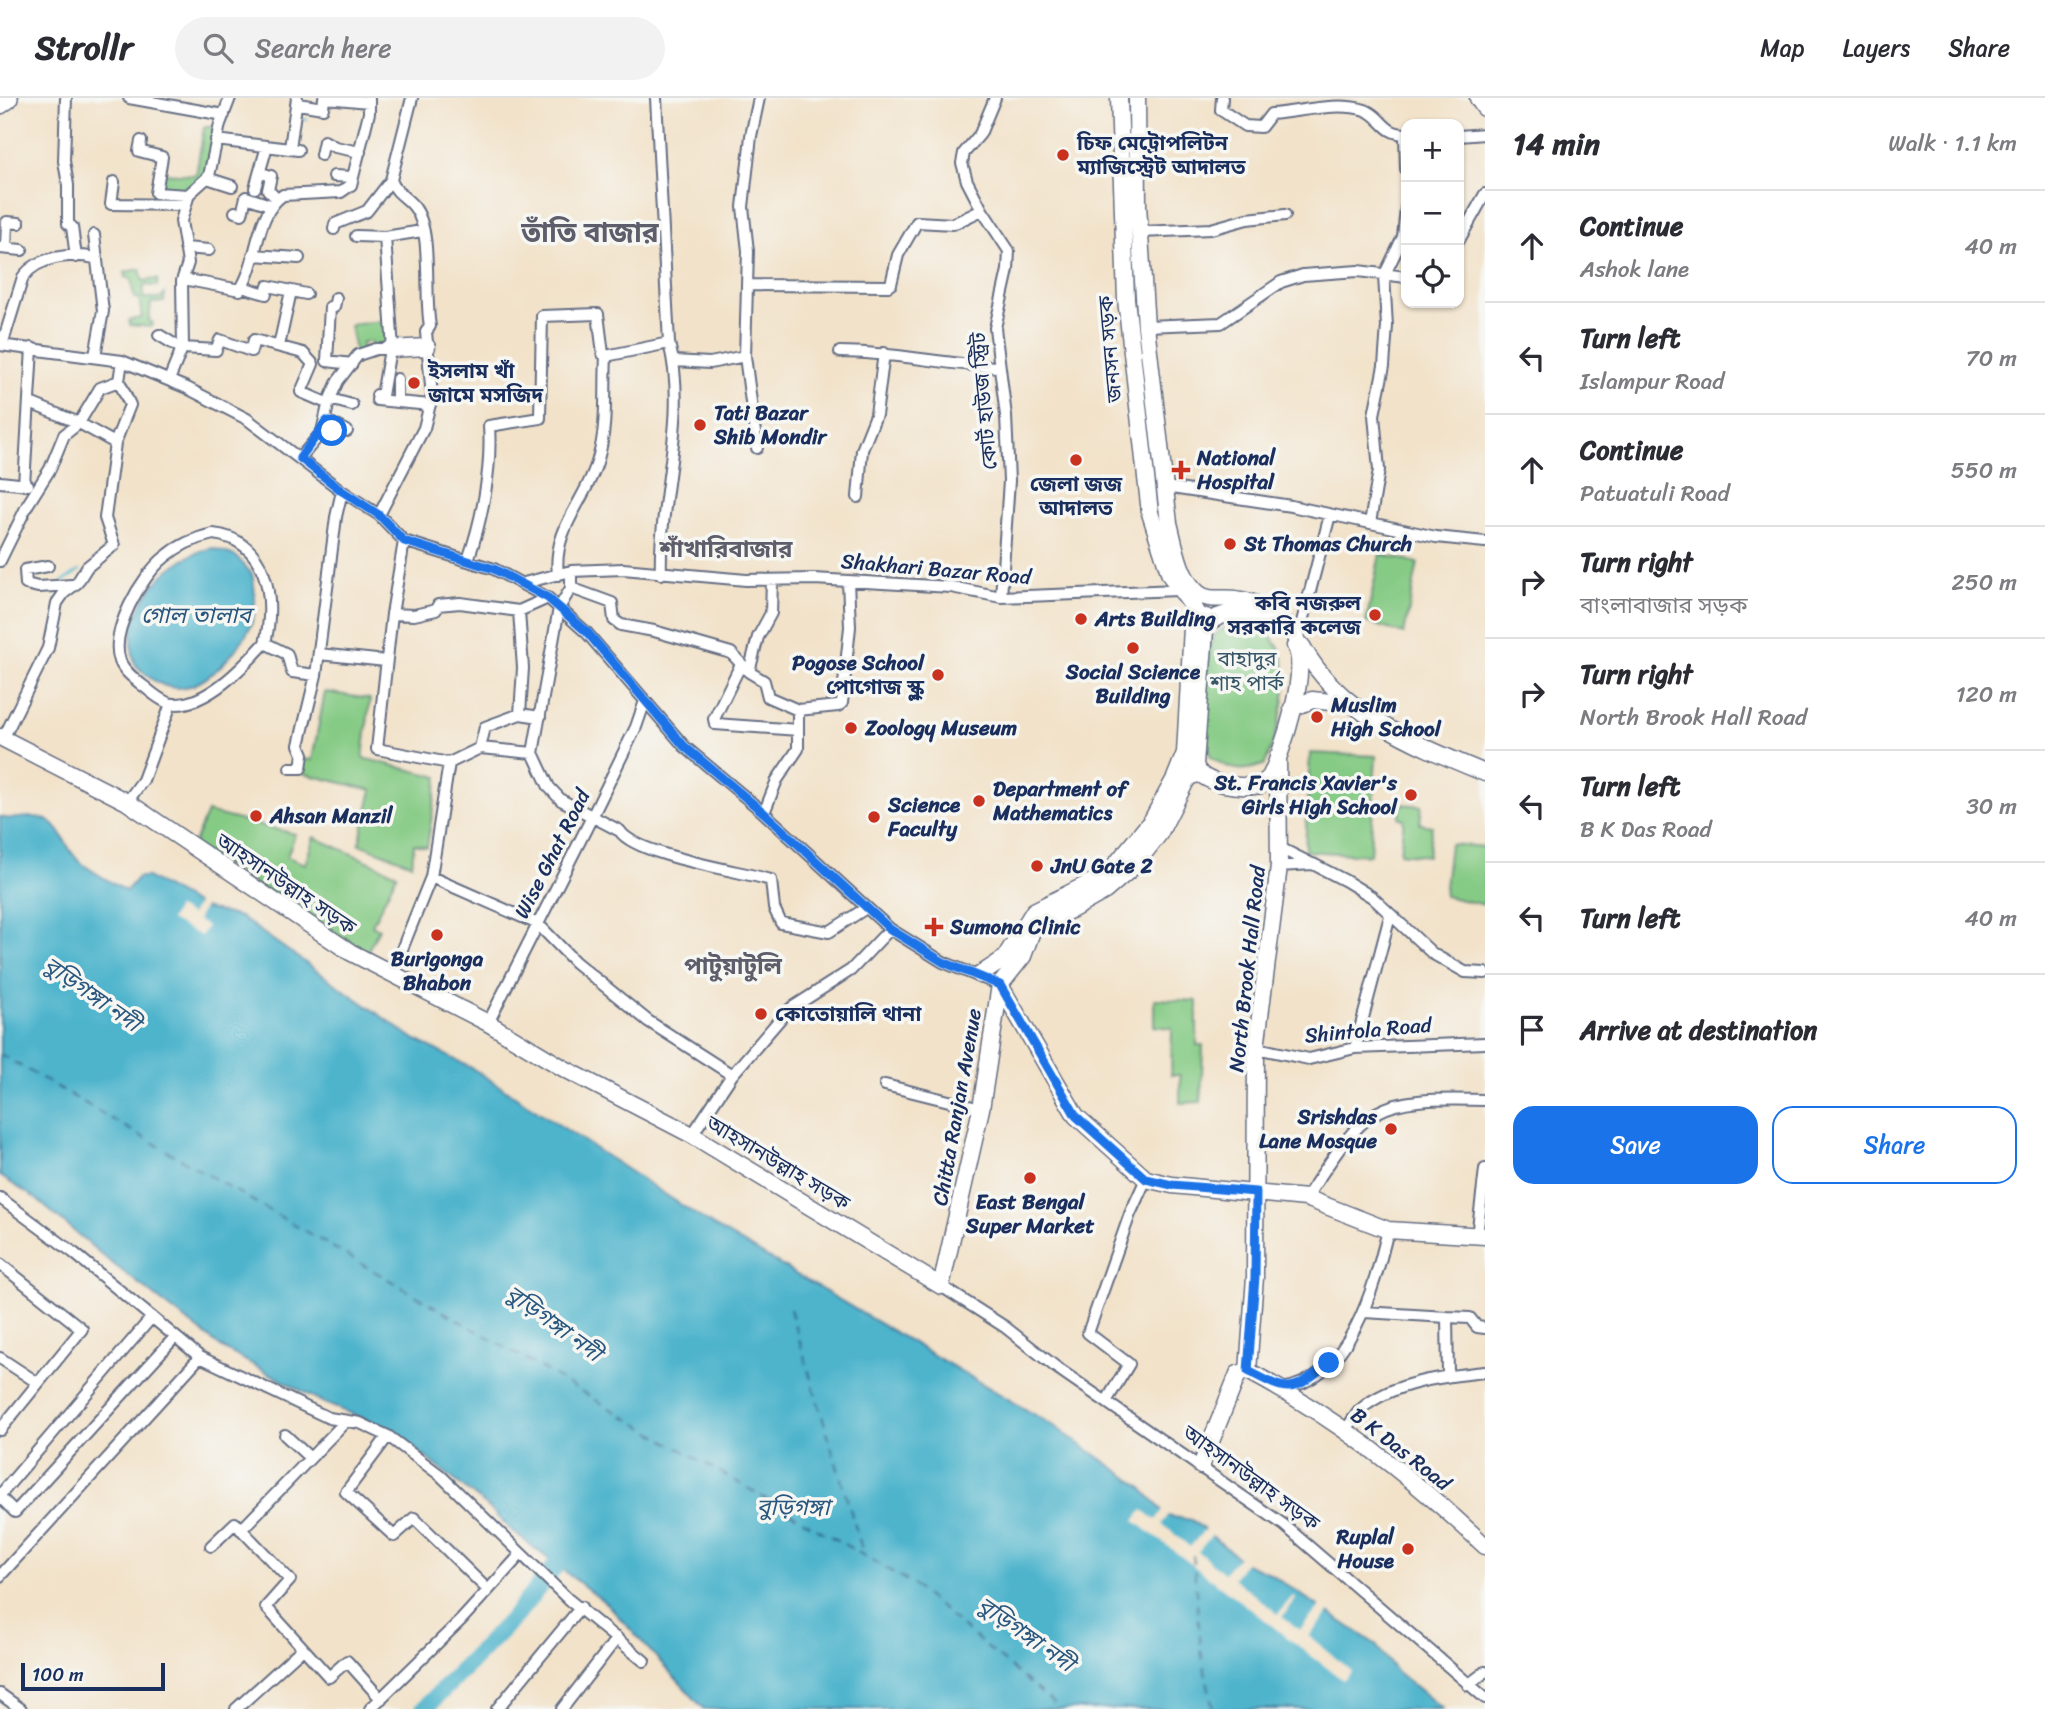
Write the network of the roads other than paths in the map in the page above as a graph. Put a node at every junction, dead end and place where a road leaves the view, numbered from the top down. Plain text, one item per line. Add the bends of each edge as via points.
1 (7, 98) edge
2 (66, 98) edge
3 (129, 98) edge
4 (230, 98) edge
5 (325, 98) edge
6 (412, 98) edge
7 (656, 98) edge
8 (760, 98) edge
9 (995, 98) edge
10 (1119, 98) edge
11 (1137, 98) edge
12 (1222, 98) edge
13 (1479, 98) edge
14 (369, 100) edge
15 (297, 101) edge
16 (0, 103) edge
17 (1298, 104) edge
18 (1485, 107) edge
19 (224, 114) junction
20 (295, 118) junction
21 (307, 120) dead end
22 (1401, 133) edge
23 (1485, 134) edge
24 (1464, 136) edge
25 (216, 140) junction
26 (141, 141) dead end
27 (267, 146) junction
28 (360, 152) junction
29 (321, 155) dead end
30 (261, 173) junction
31 (334, 177) dead end
32 (1138, 177) junction
33 (207, 178) junction
34 (353, 178) junction
35 (1120, 178) junction
36 (391, 180) junction
37 (114, 182) dead end
38 (232, 186) dead end
39 (255, 188) dead end
40 (1485, 194) edge
41 (187, 200) junction
42 (273, 202) junction
43 (982, 210) junction
44 (235, 212) dead end
45 (1285, 215) dead end
46 (19, 223) dead end
47 (334, 229) dead end
48 (422, 231) junction
49 (1464, 231) edge
50 (1140, 232) junction
51 (94, 235) dead end
52 (355, 236) dead end
53 (385, 237) junction
54 (1401, 241) edge
55 (3, 248) edge
56 (185, 248) junction
57 (22, 250) dead end
58 (209, 250) dead end
59 (253, 256) junction
60 (76, 257) junction
61 (95, 258) junction
62 (299, 258) dead end
63 (1384, 276) junction
64 (1401, 278) edge
65 (183, 279) junction
66 (747, 285) junction
67 (242, 287) junction
68 (291, 291) junction
69 (306, 295) dead end
70 (336, 298) dead end
71 (1144, 298) junction
72 (1126, 299) junction
73 (1146, 326) junction
74 (159, 335) dead end
75 (669, 344) junction
76 (1, 345) edge
77 (279, 346) junction
78 (427, 347) junction
79 (32, 348) junction
80 (182, 348) junction
81 (392, 349) junction
82 (840, 352) dead end
83 (884, 353) junction
84 (95, 356) junction
85 (606, 356) junction
86 (745, 356) junction
87 (122, 361) junction
88 (674, 361) junction
89 (352, 365) junction
90 (999, 366) junction
91 (397, 379) dead end
92 (169, 380) junction
93 (119, 381) junction
94 (329, 402) junction
95 (397, 402) junction
96 (30, 403) junction
97 (352, 405) dead end
98 (430, 405) junction
99 (79, 423) junction
100 (331, 423) junction
101 (347, 431) dead end
102 (328, 436) dead end
103 (115, 443) junction
104 (757, 449) dead end
105 (300, 458) junction
106 (0, 482) edge
107 (24, 485) junction
108 (37, 487) junction
109 (1165, 487) junction
110 (342, 491) junction
111 (858, 497) dead end
112 (379, 515) junction
113 (1330, 515) junction
114 (1370, 523) junction
115 (404, 541) junction
116 (1485, 542) edge
117 (468, 560) junction
118 (0, 561) edge
119 (48, 566) dead end
120 (571, 571) junction
121 (661, 573) junction
122 (558, 575) junction
123 (848, 580) junction
124 (772, 581) junction
125 (524, 583) junction
126 (72, 585) junction
127 (571, 588) junction
128 (1186, 589) junction
129 (1158, 593) junction
130 (1001, 597) junction
131 (548, 598) junction
132 (1215, 599) junction
133 (559, 608) junction
134 (1193, 610) junction
135 (519, 611) junction
136 (391, 614) junction
137 (1304, 614) junction
138 (1280, 620) junction
139 (1206, 625) junction
140 (265, 643) junction
141 (1299, 646) junction
142 (319, 653) junction
143 (386, 660) junction
144 (745, 668) junction
145 (316, 674) junction
146 (645, 701) junction
147 (171, 704) junction
148 (1352, 704) junction
149 (1292, 708) junction
150 (798, 710) junction
151 (520, 715) junction
152 (540, 717) junction
153 (798, 730) junction
154 (2, 738) edge
155 (480, 748) junction
156 (533, 753) junction
157 (1278, 756) junction
158 (449, 764) junction
159 (1192, 767) junction
160 (290, 768) dead end
161 (1485, 773) edge
162 (127, 802) junction
163 (764, 813) junction
164 (591, 819) junction
165 (1280, 848) junction
166 (1313, 864) junction
167 (1279, 866) junction
168 (431, 877) junction
169 (866, 908) junction
170 (1390, 916) junction
171 (538, 925) junction
172 (890, 929) junction
173 (1485, 972) edge
174 (392, 974) junction
175 (980, 975) junction
176 (1000, 985) junction
177 (488, 1023) junction
178 (1485, 1043) edge
179 (1256, 1048) junction
180 (1355, 1048) junction
181 (732, 1075) junction
182 (885, 1085) dead end
183 (1485, 1100) edge
184 (981, 1108) junction
185 (692, 1135) junction
186 (1485, 1169) edge
187 (1146, 1179) junction
188 (1256, 1192) junction
189 (0, 1198) edge
190 (1306, 1198) junction
191 (1388, 1230) junction
192 (1481, 1237) edge
193 (0, 1264) edge
194 (941, 1286) junction
195 (1364, 1311) junction
196 (152, 1317) junction
197 (1447, 1317) junction
198 (1485, 1328) edge
199 (175, 1337) junction
200 (200, 1357) junction
201 (0, 1358) edge
202 (1248, 1371) junction
203 (1485, 1372) edge
204 (1448, 1376) junction
205 (38, 1383) junction
206 (1282, 1389) junction
207 (1107, 1400) junction
208 (346, 1421) junction
209 (0, 1430) edge
210 (1345, 1431) junction
211 (285, 1436) dead end
212 (388, 1436) junction
213 (310, 1458) junction
214 (1201, 1466) junction
215 (0, 1496) edge
216 (241, 1530) junction
217 (211, 1546) dead end
218 (1485, 1546) edge
219 (521, 1554) junction
220 (0, 1576) edge
221 (488, 1590) junction
222 (581, 1607) junction
223 (617, 1638) junction
224 (303, 1648) junction
225 (644, 1661) dead end
226 (1485, 1672) edge
227 (1468, 1685) junction
228 (0, 1694) edge
229 (1485, 1698) edge
230 (381, 1699) junction
231 (21, 1709) edge
232 (236, 1709) edge
233 (370, 1709) edge
234 (497, 1709) edge
235 (562, 1709) edge

1 - 16 highway
2 - 60 street via 64,161 68,224
3 - 19 street
4 - 19 street
5 - 14 street
5 - 15 street via 323,108
6 - 36 street
7 - 75 street
8 - 66 street via 743,207
9 - 43 street, কোর্ট হাউজ স্ট্রিট via 962,163
10 - 35 street, জনসন সড়ক
11 - 32 street, জনসন সড়ক
12 - 17 street via 1221,110 1245,126 1261,127 1271,114
13 - 18 main road
14 - 28 street
15 - 20 street
17 - 22 street via 1363,110 1390,132
19 - 25 street
20 - 21 street
20 - 27 street via 294,149
23 - 24 street
25 - 27 street
25 - 33 street
26 - 41 street via 139,151 162,156 156,193
27 - 30 street
28 - 29 street via 324,141
28 - 34 street
30 - 39 street
30 - 42 street via 271,176 268,190
31 - 34 street
32 - 35 street
32 - 50 street, জনসন সড়ক
33 - 38 street
33 - 41 street
34 - 42 street via 351,186 341,192 283,195
35 - 72 street, জনসন সড়ক
36 - 47 street via 367,211 335,224
36 - 48 street via 395,190 416,208
37 - 41 street via 111,204
40 - 49 street
41 - 56 street via 181,221
42 - 44 street via 246,197 242,214
42 - 59 street
43 - 66 street via 953,224 917,222 898,254 888,286
43 - 90 street, কোর্ট হাউজ স্ট্রিট via 1009,251 995,328
45 - 50 street via 1212,229
46 - 55 street via 7,222
48 - 53 street
48 - 78 street via 428,271
50 - 71 street, জনসন সড়ক
51 - 61 street
52 - 53 street
53 - 81 street
54 - 63 street
55 - 57 street
56 - 58 street
56 - 65 street via 188,263
59 - 62 street
59 - 67 street
60 - 61 street
60 - 76 street via 45,260 30,267
61 - 84 street via 103,311
63 - 64 street
63 - 73 street via 1358,271 1303,275 1281,282 1221,323
63 - 114 street via 1387,326 1374,415 1379,470
65 - 67 street via 236,290
65 - 80 street
66 - 86 street
67 - 68 street via 266,294 268,286
68 - 69 street
68 - 77 street
70 - 89 street via 329,317 327,361
71 - 72 street
71 - 73 street, জনসন সড়ক
72 - 128 street, জনসন সড়ক via 1150,513 1159,545
73 - 109 street, জনসন সড়ক
74 - 80 street
75 - 85 street
75 - 88 street
76 - 79 street
77 - 80 street via 254,340 251,351 220,340 216,350
77 - 94 street via 312,360 301,392
78 - 81 street
78 - 98 street
79 - 84 street
79 - 96 street
80 - 92 street
81 - 89 street via 362,352
81 - 95 street via 383,396 377,398
82 - 83 street
83 - 90 street via 963,366
83 - 111 street via 876,415 862,450
84 - 87 street
85 - 117 street via 600,315 542,316 540,418 489,426 489,461
85 - 122 street via 606,426 591,484 576,503 560,539
86 - 88 street via 710,363
86 - 104 street
87 - 92 street
87 - 93 street
88 - 121 street via 674,432 665,486
89 - 94 street
90 - 130 street, কোর্ট হাউজ স্ট্রিট via 1009,481
91 - 95 street
92 - 105 street via 247,419
93 - 99 street via 100,388
93 - 103 street via 130,405
94 - 97 street
94 - 100 street
95 - 98 street
96 - 99 street
96 - 107 street
98 - 112 street via 424,428
99 - 103 street
99 - 108 street via 64,435
100 - 101 street
100 - 102 street
100 - 105 street
103 - 126 street via 105,519 114,545
105 - 110 street
106 - 107 street
107 - 108 street
108 - 118 street
109 - 113 street
109 - 128 street, জনসন সড়ক
110 - 112 street
110 - 142 street
112 - 115 street
113 - 114 street
113 - 137 street
114 - 116 street
115 - 117 street
115 - 136 street
117 - 125 street
119 - 126 street via 25,570 26,584
120 - 121 street, Shakhari Bazar Road
120 - 122 street, Shakhari Bazar Road
120 - 127 street
121 - 124 street, Shakhari Bazar Road
122 - 125 street, Shakhari Bazar Road
123 - 124 street, Shakhari Bazar Road
123 - 130 street, Shakhari Bazar Road via 951,587
123 - 150 street via 850,627 842,703
124 - 144 street via 771,613
125 - 131 street
126 - 154 street via 57,603 48,648
127 - 133 street
127 - 144 street via 612,603 614,620 621,625 731,653
128 - 129 street, Shakhari Bazar Road
128 - 132 street
128 - 134 street
129 - 130 street, Shakhari Bazar Road
129 - 134 street
131 - 133 street
131 - 135 street
132 - 138 street via 1246,601
132 - 139 street
133 - 146 street via 587,632
133 - 152 street
134 - 139 street
134 - 159 street via 1188,728
135 - 136 street via 460,603 438,604 436,610 414,615
135 - 151 street
136 - 143 street
137 - 138 street
137 - 141 street
138 - 141 street
139 - 141 street via 1220,615 1254,616
139 - 159 street
140 - 145 street via 287,653 292,672
140 - 147 street via 214,689 187,703
140 - 147 street via 270,614 268,584 253,555 224,536 196,538 163,558 140,586 122,625 118,648 120,663 134,679
141 - 148 street via 1320,676
141 - 149 street via 1300,676
142 - 143 street
142 - 145 street
143 - 158 street via 377,749
144 - 150 street via 764,681 768,697
144 - 153 street via 715,724
145 - 160 street via 299,745 301,768
146 - 163 street via 684,746
146 - 164 street, Wise Ghat Road
147 - 162 street via 143,780
148 - 149 street via 1312,700
148 - 161 street via 1427,749
149 - 157 street
150 - 153 street
151 - 152 street
151 - 155 street via 483,728
152 - 156 street
153 - 163 street via 796,756 777,780
154 - 162 street, আহসানউল্লাহ সড়ক
155 - 156 street
155 - 158 street
156 - 164 street via 549,787
157 - 159 street via 1270,777 1261,785 1232,786
157 - 165 street, North Brook Hall Road
158 - 168 street
159 - 175 street via 1114,869 1095,883 1034,911 1004,959
159 - 176 street, Chitta Ranjan Avenue via 1159,834 1134,866 1105,891 1039,923 1023,956
162 - 174 street, আহসানউল্লাহ সড়ক via 349,952
163 - 169 street
164 - 169 street via 620,831 625,840 655,851 771,880 776,916 789,926 829,932
164 - 171 street, Wise Ghat Road
165 - 166 street
165 - 167 street, North Brook Hall Road
166 - 167 street
166 - 170 street via 1372,897
167 - 179 street, North Brook Hall Road
168 - 171 street
168 - 174 street
169 - 172 street
170 - 173 street via 1433,954 1465,972
170 - 180 street
171 - 177 street, Wise Ghat Road
171 - 181 street via 575,962 648,1021
172 - 175 street via 943,962
172 - 181 street via 851,970 787,1011
174 - 177 street, আহসানউল্লাহ সড়ক
175 - 176 street
176 - 184 street, Chitta Ranjan Avenue
176 - 187 street via 1076,1116
177 - 185 street, আহসানউল্লাহ সড়ক
178 - 180 street, Shintola Road
179 - 180 street, Shintola Road via 1310,1059
179 - 188 street, North Brook Hall Road
181 - 185 street
182 - 184 street
183 - 190 street via 1400,1101 1380,1109 1346,1136
184 - 194 street, Chitta Ranjan Avenue
185 - 194 street, আহসানউল্লাহ সড়ক
186 - 192 street
187 - 188 street
187 - 207 street via 1088,1333 1129,1364
188 - 190 street
188 - 202 street, North Brook Hall Road
189 - 196 street
190 - 191 street
191 - 192 street
191 - 195 street
193 - 205 street via 82,1329
194 - 207 street, আহসানউল্লাহ সড়ক
195 - 197 street
195 - 206 street via 1329,1363 1300,1386
196 - 199 street
196 - 215 street
197 - 198 street via 1470,1318
197 - 204 street
199 - 200 street
199 - 215 street via 15,1512
200 - 208 street via 329,1418
200 - 220 street
201 - 205 street
202 - 206 street, B K Das Road
202 - 214 street via 1238,1374
203 - 204 street
204 - 210 street via 1385,1394 1360,1410
205 - 209 street
206 - 210 street, B K Das Road
207 - 214 street, আহসানউল্লাহ সড়ক
208 - 212 street
208 - 213 street
210 - 218 street, B K Das Road
211 - 213 street
212 - 219 street via 440,1475
212 - 221 street via 346,1492 394,1536 414,1518
213 - 216 street
214 - 227 street, আহসানউল্লাহ সড়ক via 1284,1525
216 - 217 street via 235,1523
216 - 224 street via 290,1580 266,1607
219 - 221 street
219 - 222 street
221 - 230 street
222 - 223 street
222 - 234 street
223 - 225 street
223 - 235 street
224 - 230 street via 329,1677 346,1661
224 - 232 street
226 - 227 street
227 - 229 street, আহসানউল্লাহ সড়ক
228 - 231 street
230 - 233 street

